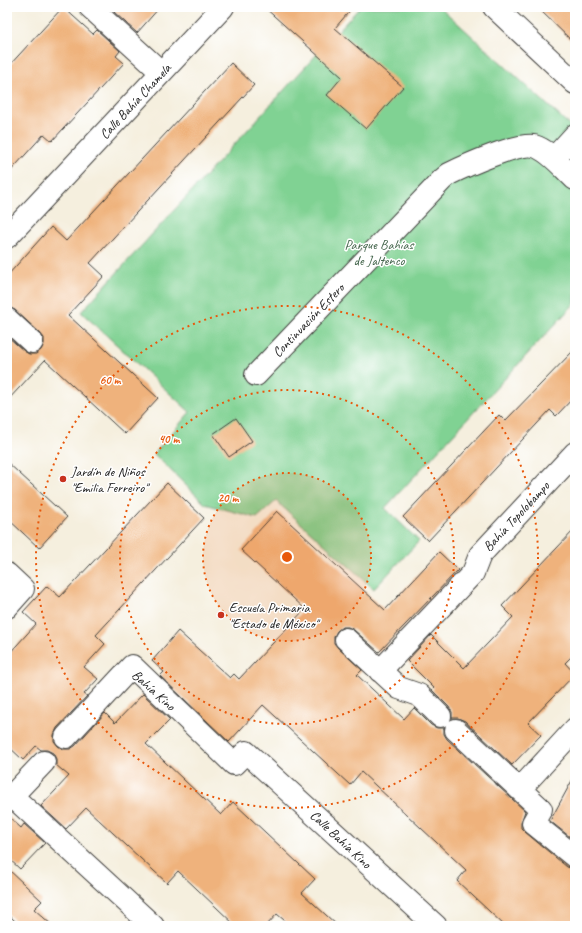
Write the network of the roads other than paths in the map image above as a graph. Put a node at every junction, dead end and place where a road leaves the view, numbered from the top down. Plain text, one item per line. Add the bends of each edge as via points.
1 (90, 7) edge
2 (223, 7) edge
3 (494, 7) edge
4 (161, 72) junction
5 (575, 83) edge
6 (575, 135) edge
7 (554, 158) junction
8 (575, 179) edge
9 (7, 237) edge
10 (7, 319) edge
11 (32, 342) dead end
12 (256, 375) dead end
13 (575, 453) edge
14 (7, 574) edge
15 (7, 607) edge
16 (346, 639) dead end
17 (380, 671) junction
18 (575, 729) edge
19 (66, 737) dead end
20 (246, 752) joint
21 (44, 762) dead end
22 (520, 789) junction
23 (10, 798) edge
24 (575, 857) edge
25 (153, 926) edge
26 (436, 926) edge

1 - 4 street
2 - 4 street, Calle Bahía Chamela
3 - 5 street
4 - 9 street, Calle Bahía Chamela
6 - 7 street
7 - 8 street, Continuación Estero
7 - 12 street, Continuación Estero via 540,148 522,146 458,170 442,180
10 - 11 street
13 - 17 street, Bahía Topolobampo via 480,554 473,573
14 - 15 street via 23,589
16 - 17 street
17 - 22 street via 398,688 419,695
18 - 22 street
19 - 20 street, Bahía Kino via 132,666 234,764
20 - 26 street, Calle Bahía Kino
21 - 23 street
22 - 24 street via 541,809 533,823
23 - 25 street

